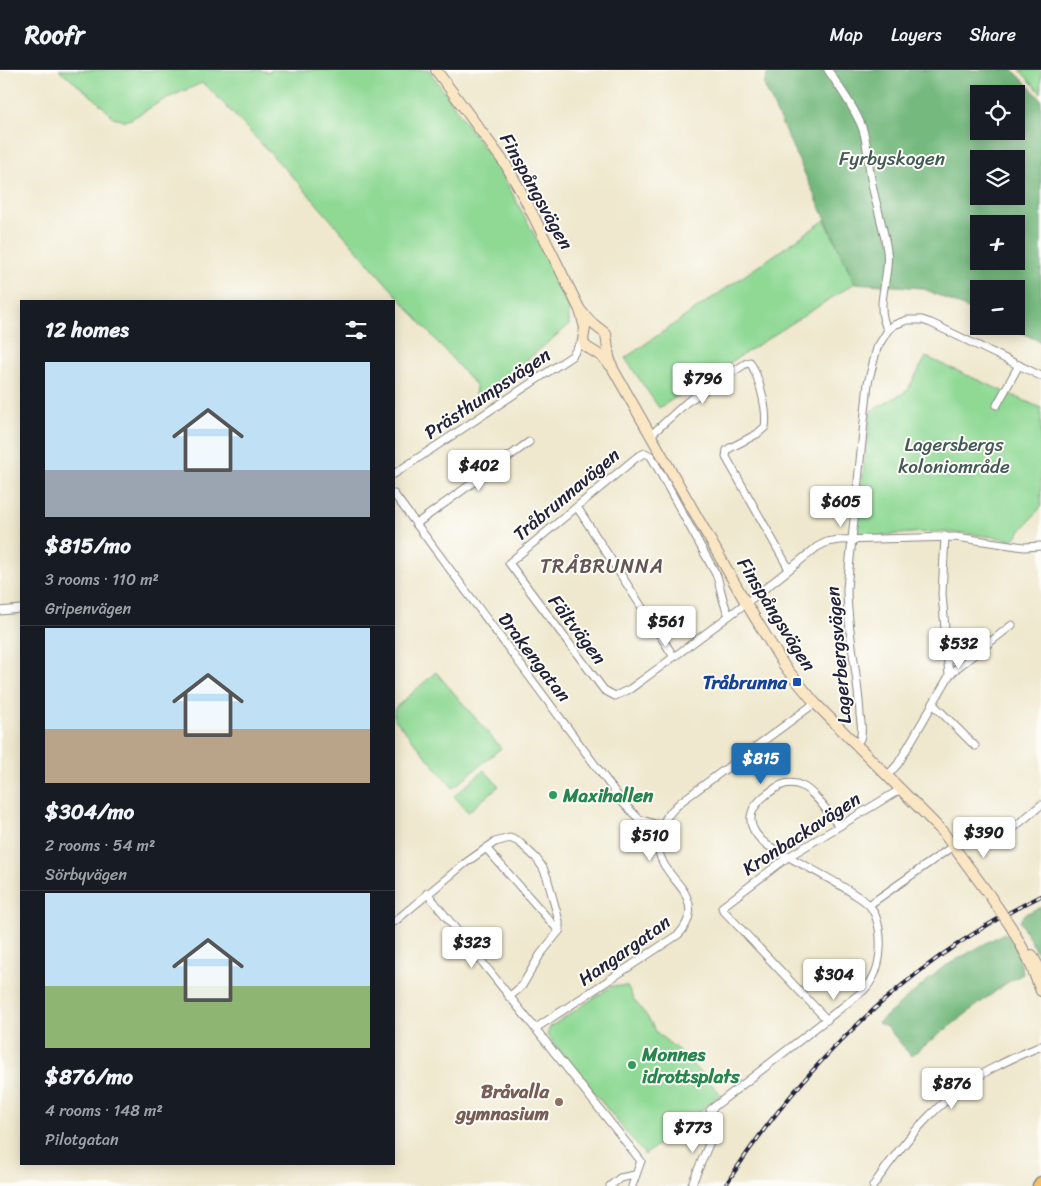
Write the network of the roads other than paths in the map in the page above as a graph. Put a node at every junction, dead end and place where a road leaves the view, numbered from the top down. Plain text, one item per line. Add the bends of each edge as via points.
1 (436, 70) edge
2 (828, 70) edge
3 (580, 310) junction
4 (599, 328) junction
5 (888, 330) junction
6 (584, 337) junction
7 (607, 343) junction
8 (593, 351) junction
9 (572, 356) junction
10 (1019, 365) junction
11 (613, 369) junction
12 (1041, 376) edge
13 (997, 404) dead end
14 (651, 435) junction
15 (529, 442) dead end
16 (395, 473) edge
17 (395, 495) edge
18 (577, 507) junction
19 (416, 524) junction
20 (945, 536) junction
21 (851, 540) junction
22 (1041, 546) edge
23 (509, 563) joint
24 (790, 569) junction
25 (746, 604) junction
26 (20, 609) edge
27 (0, 611) edge
28 (729, 615) junction
29 (1012, 625) dead end
30 (674, 657) junction
31 (949, 676) junction
32 (815, 703) junction
33 (933, 704) junction
34 (855, 744) junction
35 (974, 746) dead end
36 (887, 776) junction
37 (901, 789) junction
38 (1041, 805) edge
39 (661, 826) junction
40 (839, 826) junction
41 (954, 845) junction
42 (486, 848) junction
43 (788, 857) junction
44 (427, 893) junction
45 (869, 905) junction
46 (395, 921) edge
47 (1012, 925) junction
48 (559, 931) junction
49 (1041, 972) edge
50 (1041, 991) edge
51 (510, 997) junction
52 (827, 1020) junction
53 (536, 1028) junction
54 (1041, 1046) edge
55 (635, 1176) junction
56 (610, 1186) edge
57 (632, 1186) edge
58 (691, 1186) edge
59 (873, 1186) edge

1 - 3 main road, Finspångsvägen via 506,165
2 - 5 street via 863,129 871,181 888,252 882,315
3 - 4 main road, Finspångsvägen
3 - 6 main road, Finspångsvägen
4 - 6 main road via 592,328
4 - 7 main road, Finspångsvägen via 606,334
5 - 10 street via 900,322 922,320
5 - 21 street, Lagerbergsvägen via 877,348 868,383
6 - 8 main road, Finspångsvägen via 585,346
6 - 9 street, Prästhumpsvägen
7 - 8 main road via 601,350
7 - 11 main road, Finspångsvägen
8 - 9 street, Prästhumpsvägen
8 - 11 main road, Finspångsvägen
9 - 16 street, Prästhumpsvägen
10 - 12 street
10 - 13 street
11 - 14 main road, Finspångsvägen
14 - 24 street via 688,402 750,362 759,384 765,427 727,450 726,457
14 - 25 main road, Finspångsvägen
15 - 19 street
17 - 19 street, Drakengatan
18 - 23 street, Tråbrunnavägen
18 - 28 street, Tråbrunnavägen via 637,457 645,453 651,456 717,576
18 - 30 street
19 - 39 street, Drakengatan via 624,804 639,818
20 - 21 street
20 - 22 street via 1024,547
20 - 31 street via 942,594
21 - 24 street via 821,544
21 - 34 street, Lagerbergsvägen via 847,612 859,689 861,730 860,739
23 - 30 street, Fältvägen via 604,690 615,696 630,689
24 - 25 street
25 - 28 street
25 - 32 main road, Finspångsvägen via 785,666
26 - 27 street
28 - 30 street
29 - 31 street
31 - 33 street
32 - 34 main road, Finspångsvägen
32 - 39 street via 682,801
33 - 35 street
33 - 36 street via 898,764
34 - 36 main road, Finspångsvägen
36 - 37 main road, Finspångsvägen
37 - 40 street, Kronbackavägen
37 - 41 main road, Finspångsvägen
38 - 41 street via 995,843 969,838
39 - 53 street, Hangargatan via 658,846 661,859 688,899 690,910 685,927 672,940
40 - 43 street, Kronbackavägen
40 - 43 street via 808,789 793,783 778,786 756,803 751,821 760,839
41 - 45 street
41 - 47 main road, Finspångsvägen, bridge
42 - 44 street
42 - 48 street
42 - 48 street via 510,838 536,858 547,877
43 - 45 street via 825,876
43 - 52 street, Kronbackavägen via 722,907
44 - 46 street
44 - 51 street
45 - 52 street via 877,922 880,940 877,971 863,991
47 - 49 main road, Finspångsvägen
47 - 50 main road, Finspångsvägen
48 - 51 street via 540,954 522,986
51 - 53 street
52 - 58 street via 710,1110 716,1118 715,1130
53 - 55 street via 641,1162
54 - 59 street via 999,1065 950,1096 904,1144
55 - 56 street via 620,1178
55 - 57 street

